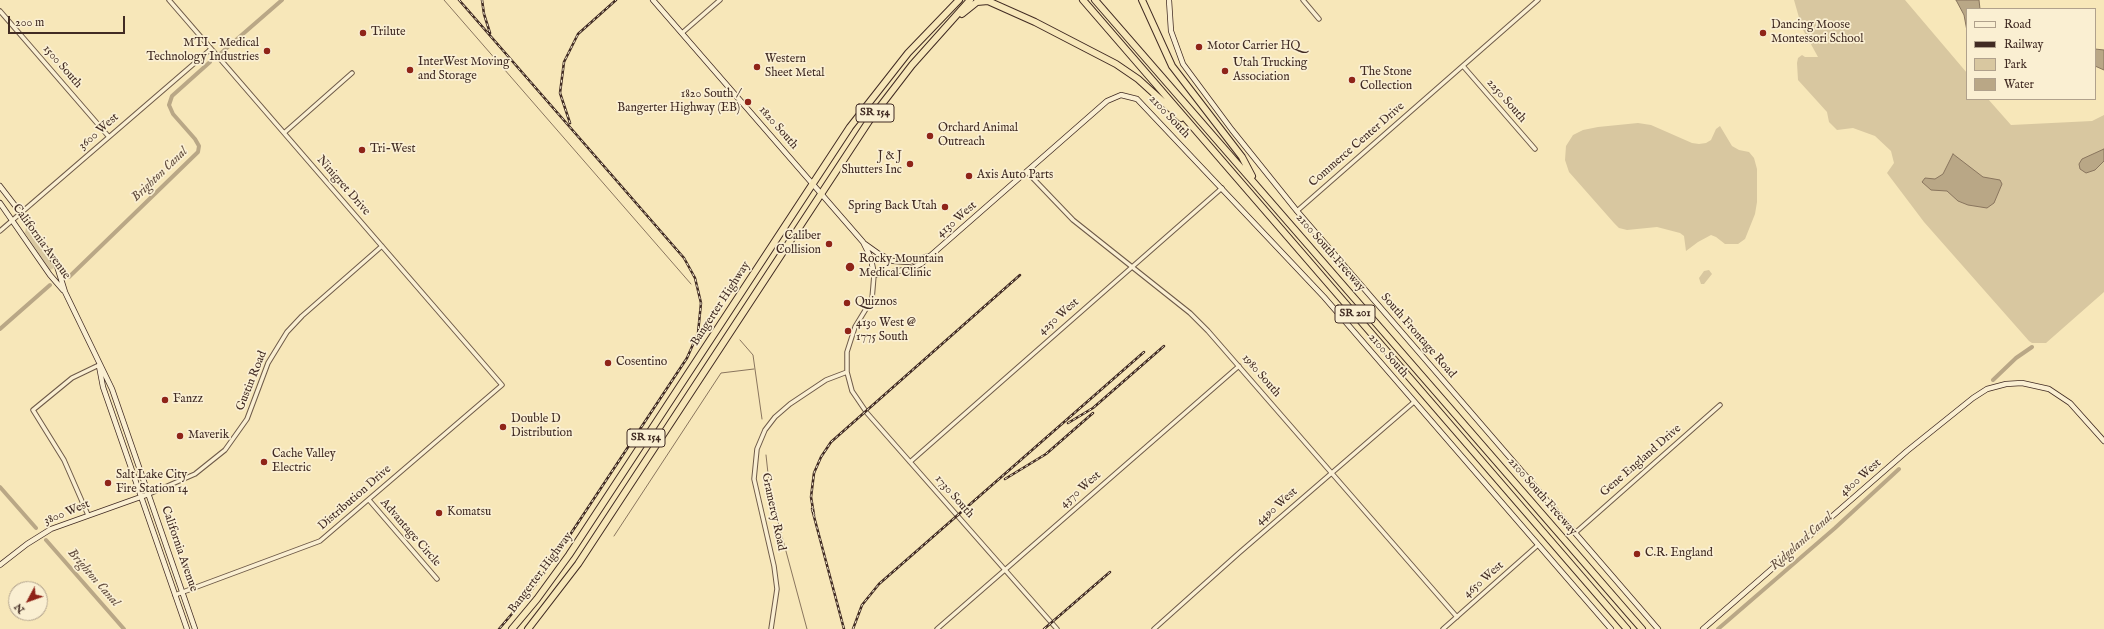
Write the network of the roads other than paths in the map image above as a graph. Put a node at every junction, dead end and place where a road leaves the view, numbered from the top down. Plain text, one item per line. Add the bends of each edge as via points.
1 (169, 0) edge
2 (654, 0) edge
3 (720, 0) edge
4 (958, 0) edge
5 (970, 0) edge
6 (1000, 0) edge
7 (1083, 0) edge
8 (1095, 0) edge
9 (1142, 0) edge
10 (1169, 0) edge
11 (1303, 0) edge
12 (1538, 0) edge
13 (0, 11) edge
14 (1319, 19) dead end
15 (1035, 22) junction
16 (946, 26) junction
17 (682, 33) junction
18 (211, 49) junction
19 (1463, 66) junction
20 (352, 74) dead end
21 (1121, 95) joint
22 (284, 132) junction
23 (109, 137) junction
24 (1535, 149) dead end
25 (1027, 172) junction
26 (813, 184) junction
27 (0, 186) edge
28 (1259, 187) junction
29 (1222, 188) junction
30 (820, 192) junction
31 (0, 203) edge
32 (1263, 207) junction
33 (1297, 211) junction
34 (21, 213) junction
35 (13, 220) junction
36 (0, 231) edge
37 (863, 242) junction
38 (382, 246) junction
39 (934, 253) junction
40 (1132, 266) junction
41 (874, 276) junction
42 (65, 292) junction
43 (99, 365) junction
44 (1239, 366) junction
45 (848, 372) junction
46 (502, 384) joint
47 (1414, 402) junction
48 (1720, 406) dead end
49 (2104, 440) edge
50 (910, 462) junction
51 (1331, 474) junction
52 (149, 494) junction
53 (141, 497) junction
54 (369, 500) junction
55 (88, 515) junction
56 (1574, 533) junction
57 (1538, 545) junction
58 (0, 565) edge
59 (1005, 570) junction
60 (437, 579) dead end
61 (183, 592) junction
62 (175, 595) junction
63 (1457, 617) junction
64 (187, 629) edge
65 (195, 629) edge
66 (512, 629) edge
67 (528, 629) edge
68 (771, 629) edge
69 (937, 629) edge
70 (1057, 629) edge
71 (1154, 629) edge
72 (1443, 629) edge
73 (1611, 629) edge
74 (1627, 629) edge
75 (1642, 629) edge
76 (1658, 629) edge
77 (1703, 629) edge

1 - 18 street, Ninigret Drive
2 - 17 street, 1820 South
3 - 17 street
4 - 26 highway, Bangerter Highway / SR 154 via 890,74 850,127
5 - 16 highway, Bangerter Highway / SR 154
6 - 15 highway
7 - 32 highway, 2100 South Freeway / SR 201
8 - 28 highway, 2100 South Freeway / SR 201
9 - 28 highway via 1172,66 1242,157
10 - 33 street, South Frontage Road via 1171,31 1183,64
11 - 14 street
12 - 19 street, Commerce Center Drive
13 - 23 street, 1500 South
15 - 16 highway via 985,0 975,4
15 - 32 highway via 1116,64 1138,79 1184,121
16 - 30 highway, Bangerter Highway / SR 154 via 895,86
17 - 26 street, 1820 South
18 - 22 street, Ninigret Drive
18 - 23 street, 3600 West
19 - 24 street, 2250 South
19 - 33 street, Commerce Center Drive
20 - 22 street
21 - 25 street, 4130 West via 1107,101
21 - 29 street, 2100 South via 1133,96 1142,104
22 - 38 street, Ninigret Drive
23 - 34 street, 3600 West
25 - 39 street, 4130 West
25 - 40 street, 1980 South via 1073,220
26 - 30 street, 1820 South
26 - 66 highway, Bangerter Highway / SR 154 via 569,555 538,599
27 - 34 street, California Avenue
28 - 75 highway, 2100 South Freeway / SR 201
29 - 40 street, 4250 West
29 - 47 street, 2100 South via 1324,297
30 - 37 street, 1820 South
30 - 67 highway, Bangerter Highway / SR 154 via 578,564
31 - 35 street, California Avenue
32 - 74 highway, 2100 South Freeway / SR 201
33 - 56 street, South Frontage Road
34 - 35 street, 3600 West
34 - 42 street, California Avenue via 56,266
35 - 36 street, 3600 West
35 - 42 street, California Avenue via 50,275
37 - 39 street via 893,261 909,262
37 - 41 street, 1820 South via 871,258
38 - 46 street, Ninigret Drive
38 - 52 street, Gustin Road via 287,332 268,363 247,419 228,446 195,474
39 - 41 street, 4130 West via 910,269
40 - 44 street, 1980 South via 1190,313
40 - 50 street, 4250 West
41 - 45 street via 872,299 850,340 847,352
42 - 43 street, California Avenue
43 - 52 street, California Avenue via 114,393
43 - 53 street, California Avenue via 103,387
43 - 55 street via 72,378 33,410 64,460
44 - 51 street, 1980 South
44 - 59 street, 4370 West
45 - 50 street, 1730 South via 852,391 862,407
45 - 68 street, Gramercy Road via 826,380 790,404 765,430 757,449 754,479 774,566 776,589
46 - 54 street, Distribution Drive
47 - 51 street, 4490 West
47 - 57 street, 2100 South
48 - 56 street, Gene England Drive
49 - 77 street, 4800 West via 2065,399 2049,389 2028,384 1999,385 1974,398 1907,451
50 - 59 street, 1730 South
51 - 63 street, 1980 South
51 - 71 street, 4490 West
52 - 53 street, 3800 West
52 - 61 street, California Avenue
53 - 55 street, 3800 West
53 - 62 street, California Avenue
54 - 60 street, Advantage Circle
54 - 61 street, Distribution Drive via 316,543
55 - 58 street, 3800 West via 46,532
56 - 76 street, South Frontage Road
57 - 63 street, 4650 West
57 - 73 street, 2100 South
59 - 69 street, 4370 West
59 - 70 street, 1730 South
61 - 62 street, Distribution Drive
61 - 65 street, California Avenue
62 - 64 street, California Avenue
63 - 72 street, 4650 West

